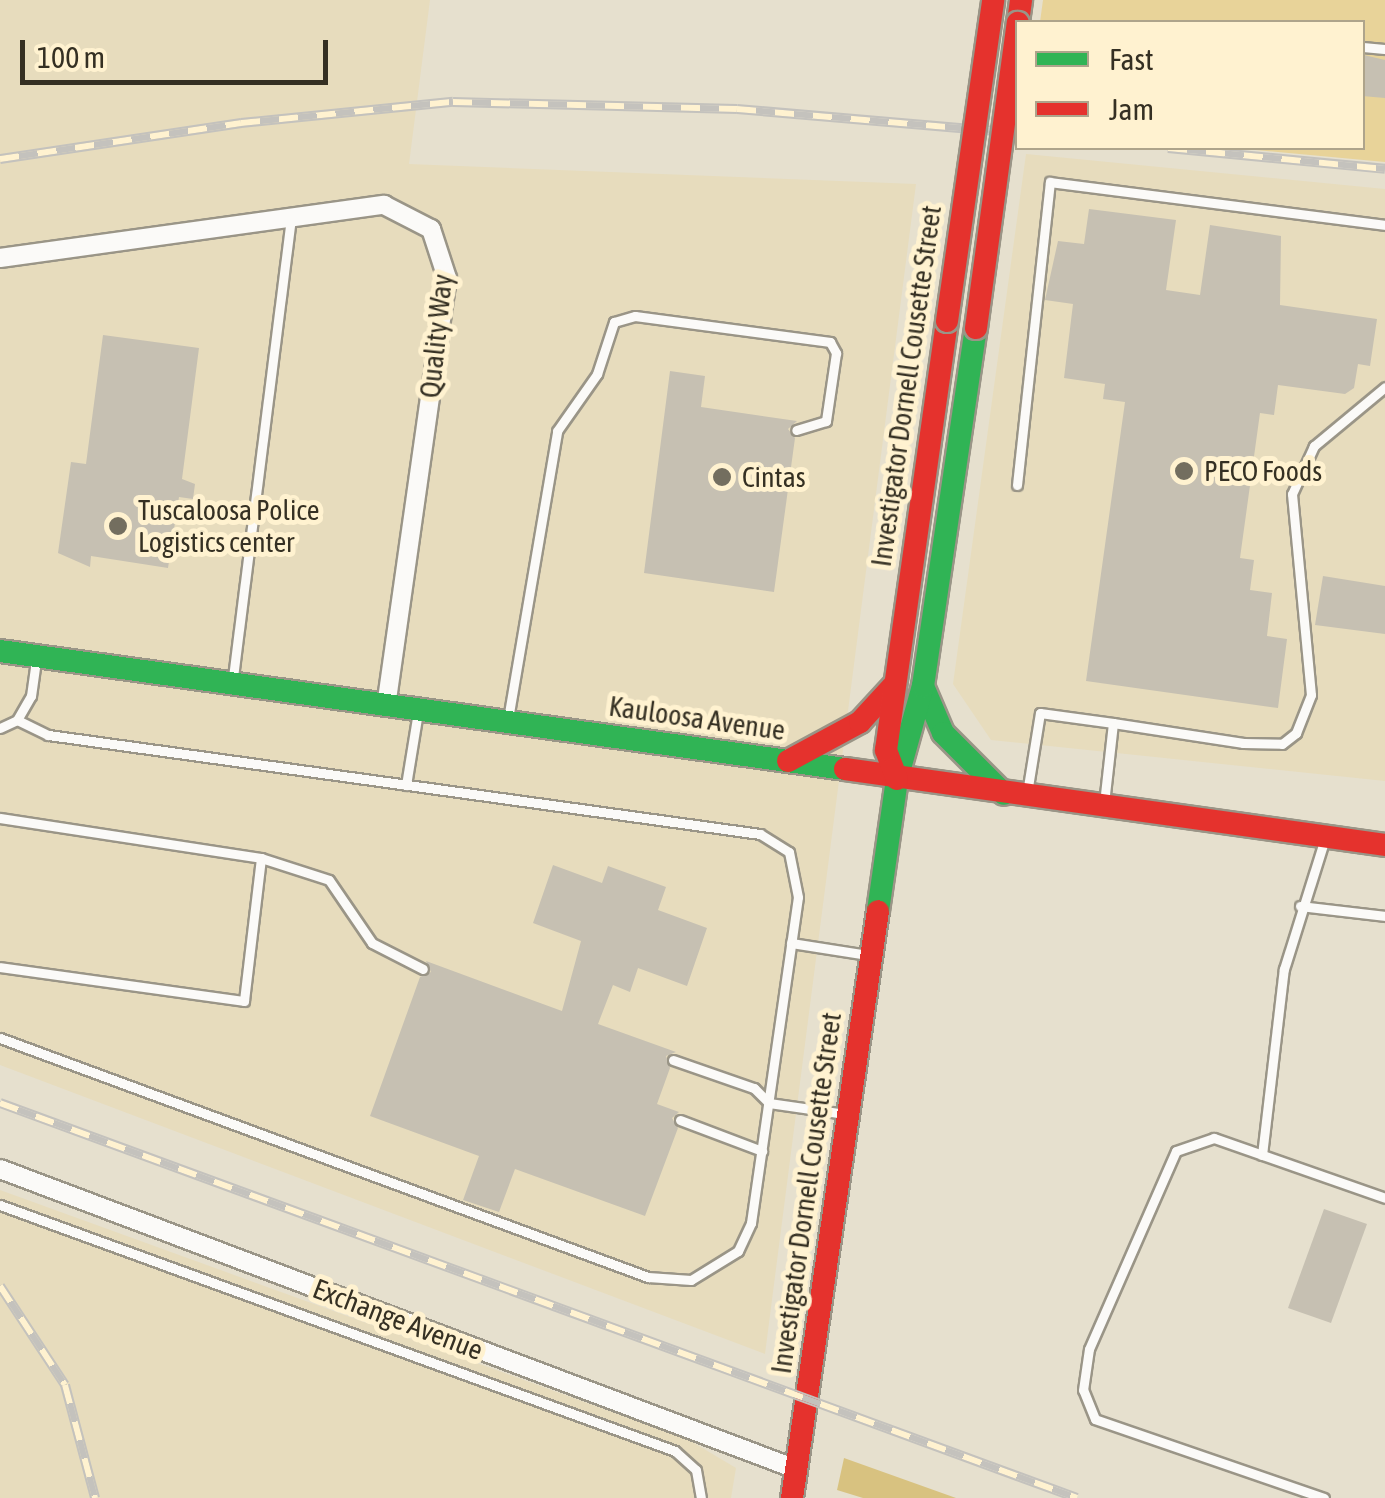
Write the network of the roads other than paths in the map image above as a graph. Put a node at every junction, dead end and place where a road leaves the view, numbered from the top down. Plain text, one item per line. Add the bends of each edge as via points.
1 (992, 0) edge
2 (1015, 37) edge
3 (292, 214) junction
4 (1385, 225) edge
5 (0, 258) edge
6 (1385, 386) edge
7 (796, 430) dead end
8 (1017, 485) dead end
9 (0, 652) edge
10 (36, 656) junction
11 (232, 683) junction
12 (893, 686) junction
13 (923, 686) junction
14 (386, 704) junction
15 (418, 709) junction
16 (17, 720) junction
17 (508, 722) junction
18 (1113, 724) junction
19 (0, 728) edge
20 (788, 762) junction
21 (897, 778) junction
22 (406, 784) junction
23 (1015, 797) junction
24 (1103, 810) junction
25 (0, 818) edge
26 (1324, 838) junction
27 (1385, 845) edge
28 (261, 858) junction
29 (1300, 906) junction
30 (1385, 916) edge
31 (791, 943) junction
32 (871, 956) junction
33 (0, 967) edge
34 (423, 970) dead end
35 (0, 1038) edge
36 (673, 1060) dead end
37 (768, 1103) junction
38 (848, 1114) junction
39 (680, 1120) dead end
40 (762, 1152) junction
41 (1262, 1156) junction
42 (0, 1169) edge
43 (1385, 1198) edge
44 (0, 1205) edge
45 (796, 1469) junction
46 (701, 1498) edge
47 (792, 1498) edge
48 (1324, 1498) edge

1 - 12 main road, Investigator Dornell Cousette Street, bridge
2 - 13 main road, Investigator Dornell Cousette Street, bridge
3 - 5 street, Quality Way
3 - 11 lane
3 - 14 street, Quality Way via 384,206 431,228 443,252 444,303
4 - 8 lane via 1050,182
6 - 18 lane via 1314,446 1292,494 1311,695 1296,733 1282,744 1243,743
7 - 17 lane via 826,421 836,353 830,342 635,316 614,322 596,374 556,431
9 - 10 main road, Kauloosa Avenue
10 - 11 main road, Kauloosa Avenue
10 - 16 lane
11 - 14 main road, Kauloosa Avenue
12 - 20 main road via 860,722
12 - 21 main road, Investigator Dornell Cousette Street via 886,750
13 - 21 main road, Investigator Dornell Cousette Street
13 - 23 main road via 942,733
14 - 15 main road, Kauloosa Avenue
15 - 17 main road, Kauloosa Avenue
15 - 22 lane
16 - 19 lane
16 - 22 lane via 48,735
17 - 20 main road, Kauloosa Avenue
18 - 23 lane via 1040,714
18 - 24 lane
20 - 21 main road, Kauloosa Avenue
21 - 23 main road, Kauloosa Avenue
21 - 32 main road, Investigator Dornell Cousette Street
22 - 31 lane via 760,834 789,852 798,898
23 - 24 main road, Kauloosa Avenue
24 - 26 main road, Kauloosa Avenue
25 - 28 lane
26 - 27 main road, Kauloosa Avenue
26 - 29 lane
28 - 33 lane via 244,1001
28 - 34 lane via 328,880 372,943
29 - 30 lane
29 - 41 lane via 1284,969
31 - 32 lane
31 - 37 lane
32 - 38 main road, Investigator Dornell Cousette Street
35 - 40 lane via 669,1281 714,1272 738,1250 751,1223
36 - 37 lane via 754,1088
37 - 38 lane
37 - 40 lane
38 - 45 main road, Investigator Dornell Cousette Street
39 - 40 lane
41 - 43 lane
41 - 48 lane via 1214,1138 1176,1151 1089,1349 1083,1390 1095,1419
42 - 45 street, Exchange Avenue
44 - 46 lane via 675,1451 696,1470
45 - 47 main road, Investigator Dornell Cousette Street

